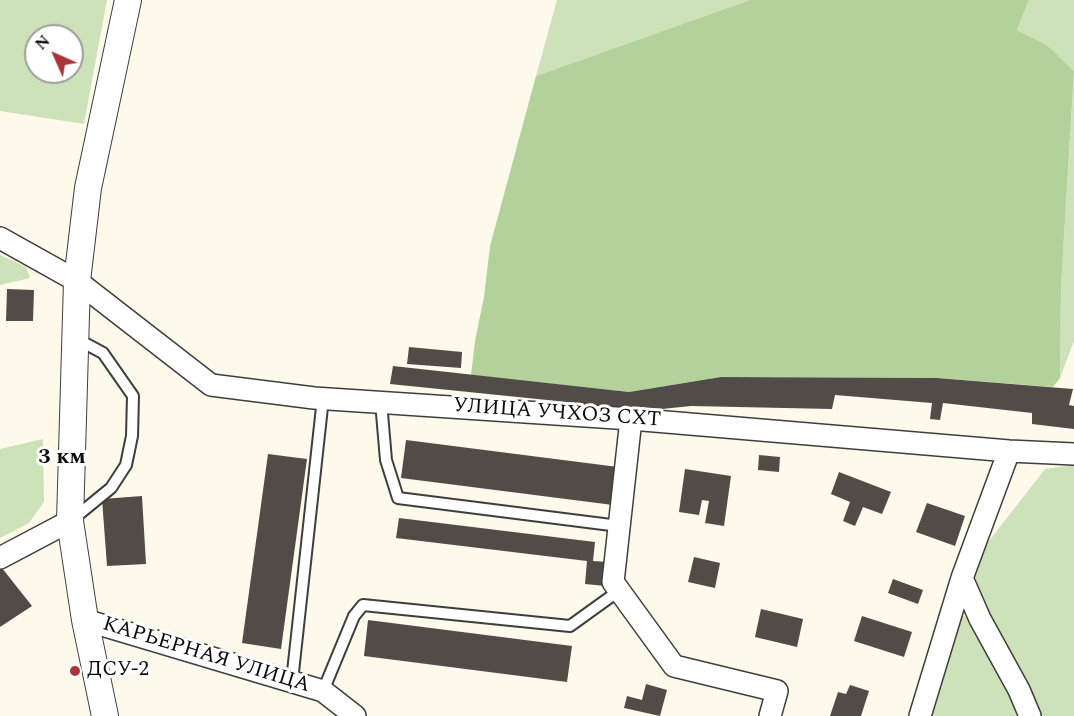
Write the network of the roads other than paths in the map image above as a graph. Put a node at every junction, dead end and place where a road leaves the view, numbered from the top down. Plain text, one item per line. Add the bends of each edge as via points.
1 (128, 0) edge
2 (0, 238) edge
3 (76, 281) junction
4 (75, 338) junction
5 (323, 398) junction
6 (381, 402) junction
7 (631, 419) junction
8 (1009, 451) junction
9 (1074, 453) edge
10 (70, 521) junction
11 (620, 526) junction
12 (0, 558) edge
13 (962, 578) junction
14 (620, 590) junction
15 (85, 620) junction
16 (292, 681) junction
17 (323, 691) junction
18 (105, 716) edge
19 (355, 716) edge
20 (770, 716) edge
21 (920, 716) edge
22 (1030, 716) edge

1 - 3 street via 88,188
2 - 3 street, УЛИЦА УЧХОЗ СХТ
3 - 4 street
3 - 5 street, УЛИЦА УЧХОЗ СХТ via 211,385
4 - 10 street
4 - 10 lane via 103,353 132,396 132,436 126,465 111,488
5 - 6 street, УЛИЦА УЧХОЗ СХТ
5 - 16 lane
6 - 7 street, УЛИЦА УЧХОЗ СХТ
6 - 11 lane via 386,460 398,498
7 - 8 street, УЛИЦА УЧХОЗ СХТ
7 - 11 street
8 - 9 street, УЛИЦА УЧХОЗ СХТ
8 - 13 street
10 - 12 street
10 - 15 street
11 - 14 street via 614,582
13 - 21 street
13 - 22 street
14 - 17 lane via 570,626 363,605 354,616
14 - 20 street via 674,666 777,691
15 - 16 street, КАРЬЕРНАЯ УЛИЦА
15 - 18 street
16 - 17 street, КАРЬЕРНАЯ УЛИЦА
17 - 19 street, КАРЬЕРНАЯ УЛИЦА

